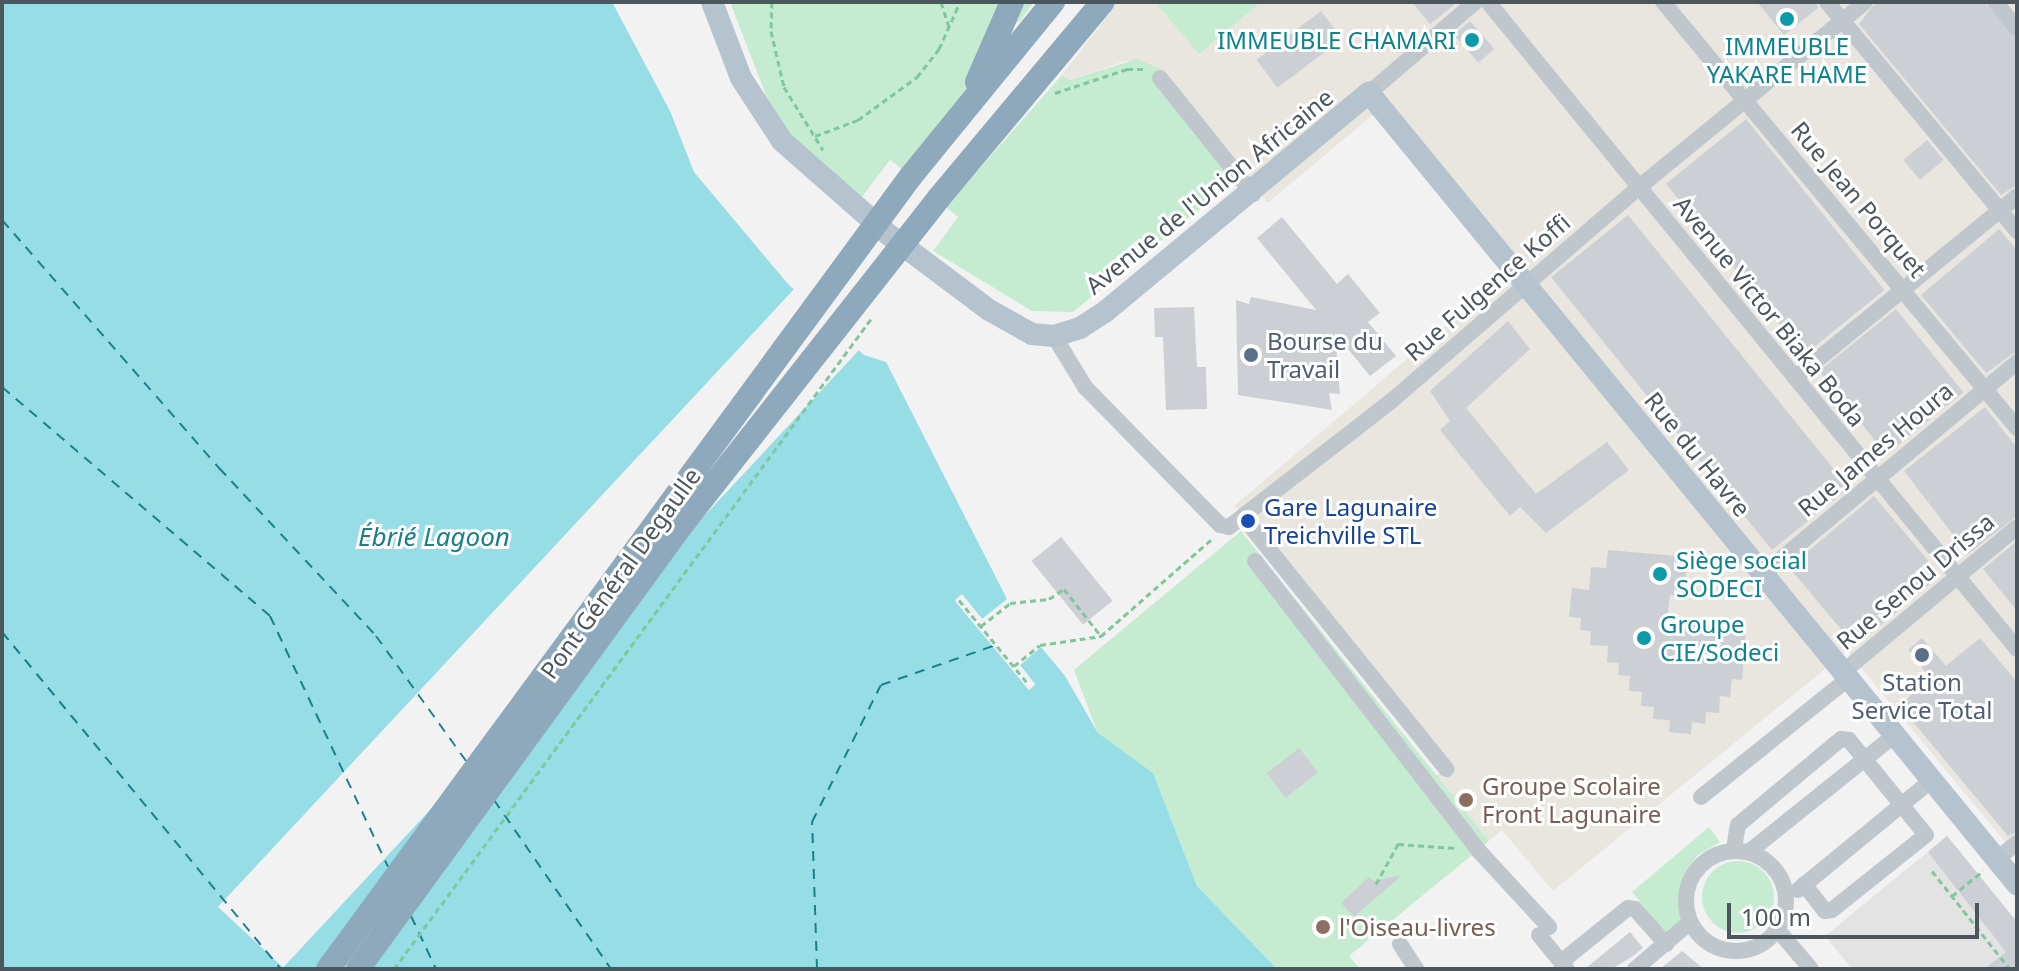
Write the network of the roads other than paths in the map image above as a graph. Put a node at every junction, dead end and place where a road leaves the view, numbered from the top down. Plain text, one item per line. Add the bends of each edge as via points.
1 (712, 2) edge
2 (1012, 2) edge
3 (1053, 2) edge
4 (1103, 2) edge
5 (1475, 2) edge
6 (1488, 2) edge
7 (1663, 2) edge
8 (1827, 2) edge
9 (1865, 2) edge
10 (1995, 2) edge
11 (1843, 21) junction
12 (2017, 28) edge
13 (1160, 78) road end
14 (1369, 93) junction
15 (1746, 101) junction
16 (961, 116) junction
17 (1638, 188) junction
18 (1253, 194) junction
19 (2017, 196) edge
20 (2000, 210) junction
21 (2017, 231) edge
22 (1526, 285) junction
23 (1902, 289) junction
24 (1054, 336) junction
25 (2017, 362) edge
26 (1795, 378) junction
27 (1984, 389) junction
28 (2017, 428) edge
29 (1877, 479) junction
30 (1243, 517) junction
31 (2017, 527) edge
32 (1255, 561) dead end
33 (1763, 574) junction
34 (1958, 577) junction
35 (2017, 649) edge
36 (1846, 675) junction
37 (1895, 735) junction
38 (1865, 759) junction
39 (1446, 769) dead end
40 (1932, 780) junction
41 (1701, 797) dead end
42 (1902, 805) junction
43 (2017, 843) edge
44 (1742, 850) junction
45 (1997, 859) junction
46 (1804, 884) junction
47 (2017, 884) edge
48 (1787, 898) junction
49 (1688, 924) junction
50 (1777, 929) junction
51 (1400, 944) dead end
52 (1666, 944) junction
53 (1564, 965) edge
54 (328, 969) edge
55 (358, 969) edge
56 (1416, 969) edge
57 (1635, 969) edge
58 (1811, 969) edge

1 - 24 main road via 741,78 782,141 889,235 989,310 1032,334
2 - 16 highway
3 - 16 highway
4 - 55 highway, Pont Général Degaulle via 938,199 684,522
5 - 14 street, Avenue de l'Union Africaine
6 - 17 street, Avenue Victor Biaka Boda
7 - 15 street, Rue Jean Porquet
8 - 11 street
9 - 11 street, Rue Fulgence Koffi
10 - 12 street
11 - 15 street, Rue Fulgence Koffi
11 - 20 street
13 - 18 street
14 - 18 main road, Avenue de l'Union Africaine
14 - 22 main road, Rue du Havre
15 - 17 street, Rue Fulgence Koffi
15 - 23 street, Rue Jean Porquet
16 - 54 highway, Pont Général Degaulle via 911,176
17 - 22 street, Rue Fulgence Koffi
17 - 26 street, Avenue Victor Biaka Boda
18 - 24 main road, Avenue de l'Union Africaine via 1106,311 1080,328
19 - 20 street
20 - 21 street
20 - 23 street
22 - 30 street, Rue Fulgence Koffi via 1400,394
22 - 33 main road, Rue du Havre
23 - 26 street
23 - 27 street, Rue Jean Porquet
24 - 30 street, Rue Fulgence Koffi via 1085,387 1225,528
25 - 27 street, Rue James Houra
26 - 29 street, Avenue Victor Biaka Boda
27 - 28 street, Rue Jean Porquet
27 - 29 street, Rue James Houra
29 - 33 street, Rue James Houra
29 - 34 street, Avenue Victor Biaka Boda
30 - 39 street
31 - 34 street, Rue Senou Drissa
32 - 53 street via 1544,931
33 - 36 main road, Rue du Havre
34 - 35 street, Avenue Victor Biaka Boda
34 - 36 street, Rue Senou Drissa
36 - 37 main road, Rue du Havre
36 - 41 street, Rue Senou Drissa
37 - 38 street
37 - 40 main road, Rue du Havre
38 - 42 street
38 - 44 street
38 - 44 street via 1849,740 1841,739 1738,825
40 - 42 street
40 - 45 main road, Rue du Havre
42 - 46 street
42 - 46 street via 1925,839 1832,910 1825,911
43 - 45 street
44 - 48 street via 1776,868
44 - 49 street via 1706,862 1696,874 1688,889
45 - 47 main road, Rue du Havre
46 - 48 street
48 - 50 street
49 - 50 street via 1704,940 1737,952 1751,950
49 - 52 street
50 - 58 street
51 - 56 street
52 - 53 street via 1635,909 1628,908
52 - 57 street

